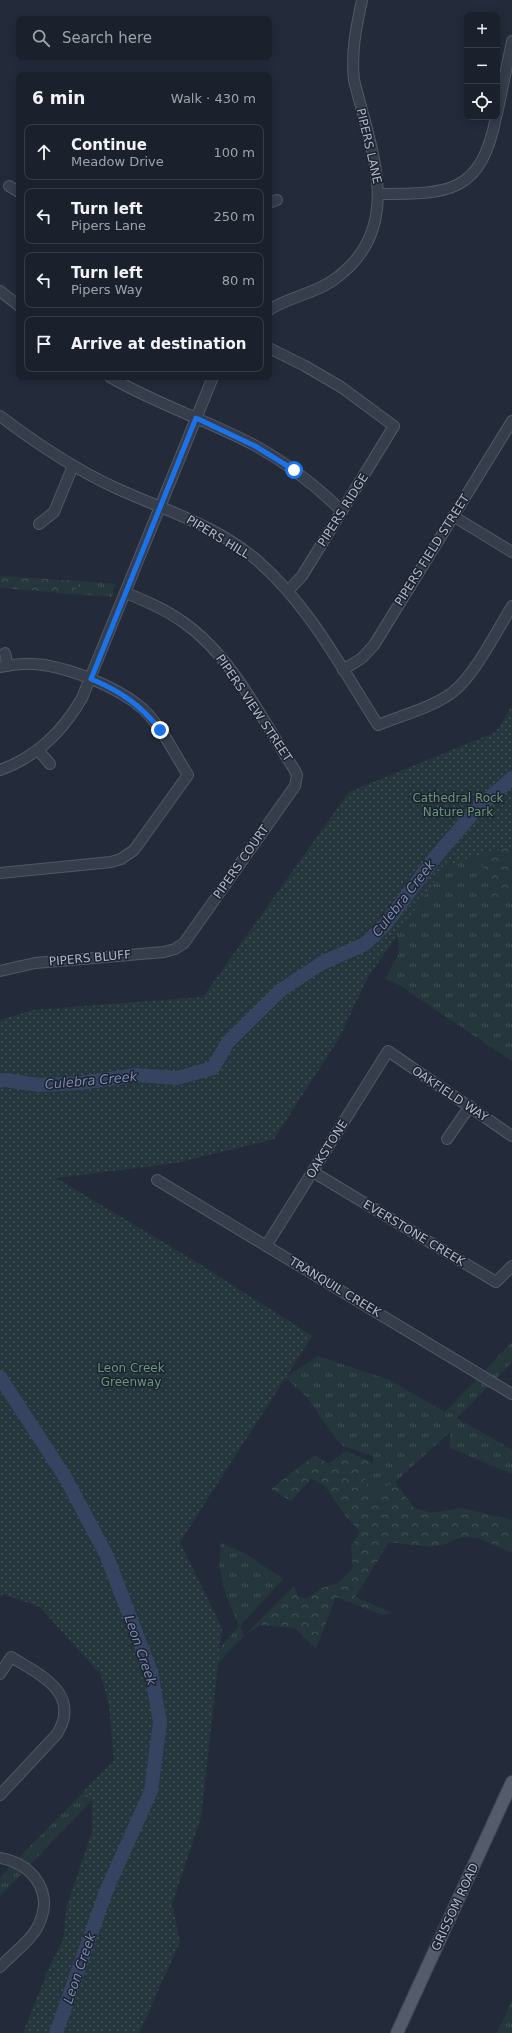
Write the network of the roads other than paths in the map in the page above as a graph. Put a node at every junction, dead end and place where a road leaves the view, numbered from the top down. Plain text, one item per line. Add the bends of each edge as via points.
1 (362, 0) edge
2 (512, 41) edge
3 (500, 101) edge
4 (496, 120) edge
5 (9, 186) dead end
6 (16, 190) edge
7 (379, 194) junction
8 (0, 291) edge
9 (16, 304) edge
10 (272, 308) edge
11 (272, 350) edge
12 (116, 380) edge
13 (212, 380) edge
14 (0, 416) edge
15 (196, 418) junction
16 (512, 421) edge
17 (73, 466) junction
18 (162, 506) junction
19 (342, 511) junction
20 (453, 516) junction
21 (39, 524) dead end
22 (512, 552) edge
23 (288, 591) junction
24 (126, 593) junction
25 (512, 606) edge
26 (5, 653) dead end
27 (4, 666) edge
28 (343, 670) junction
29 (91, 679) junction
30 (38, 750) junction
31 (50, 764) dead end
32 (0, 770) edge
33 (297, 775) joint
34 (0, 873) edge
35 (179, 946) joint
36 (0, 971) edge
37 (388, 1051) joint
38 (470, 1106) junction
39 (512, 1136) edge
40 (447, 1139) dead end
41 (313, 1172) junction
42 (157, 1180) dead end
43 (266, 1246) junction
44 (512, 1266) edge
45 (512, 1394) edge
46 (0, 1674) edge
47 (512, 1782) edge
48 (0, 1795) edge
49 (0, 1858) edge
50 (0, 1967) edge
51 (397, 2033) edge

1 - 7 street, PIPERS LANE via 353,42 352,65 377,172
2 - 3 street
4 - 7 street via 485,157 461,183 430,193
5 - 6 street
7 - 10 street, PIPERS LANE via 378,213 372,232 360,255 350,266 325,285
8 - 9 street
11 - 19 street, PIPERS RIDGE via 341,387 394,426
12 - 15 street via 157,402
13 - 15 street
14 - 17 street, PIPERS HILL
15 - 18 street
15 - 19 street via 255,446 294,470 317,487
16 - 20 street, PIPERS FIELD STREET
17 - 18 street, PIPERS HILL via 118,489
17 - 21 street via 54,512
18 - 23 street, PIPERS HILL via 232,542 258,562
18 - 24 street
19 - 23 street, PIPERS RIDGE via 302,576
20 - 22 street
20 - 28 street, PIPERS FIELD STREET via 374,645 368,653
23 - 28 street, PIPERS HILL via 302,607
24 - 29 street
24 - 33 street, PIPERS VIEW STREET via 165,610 184,622 216,651 236,677
25 - 28 street, PIPERS HILL via 469,675 454,691 378,725
26 - 27 street
27 - 29 street via 46,665
29 - 30 street via 65,724
29 - 34 street via 122,694 143,710 160,730 188,775 128,856 111,862
30 - 31 street
30 - 32 street
33 - 35 street, PIPERS COURT via 295,786 184,943
35 - 36 street, PIPERS BLUFF via 164,952 35,963
37 - 38 street, OAKFIELD WAY
37 - 41 street, OAKSTONE
38 - 39 street, OAKFIELD WAY
38 - 40 street
41 - 43 street, OAKSTONE
41 - 44 street, EVERSTONE CREEK via 496,1282
42 - 43 street, TRANQUIL CREEK
43 - 45 street, TRANQUIL CREEK
46 - 48 street via 11,1657 53,1683 62,1698 64,1715 57,1734
47 - 51 main road, GRISSOM ROAD
49 - 50 street via 21,1864 31,1872 40,1887 43,1907 34,1932

